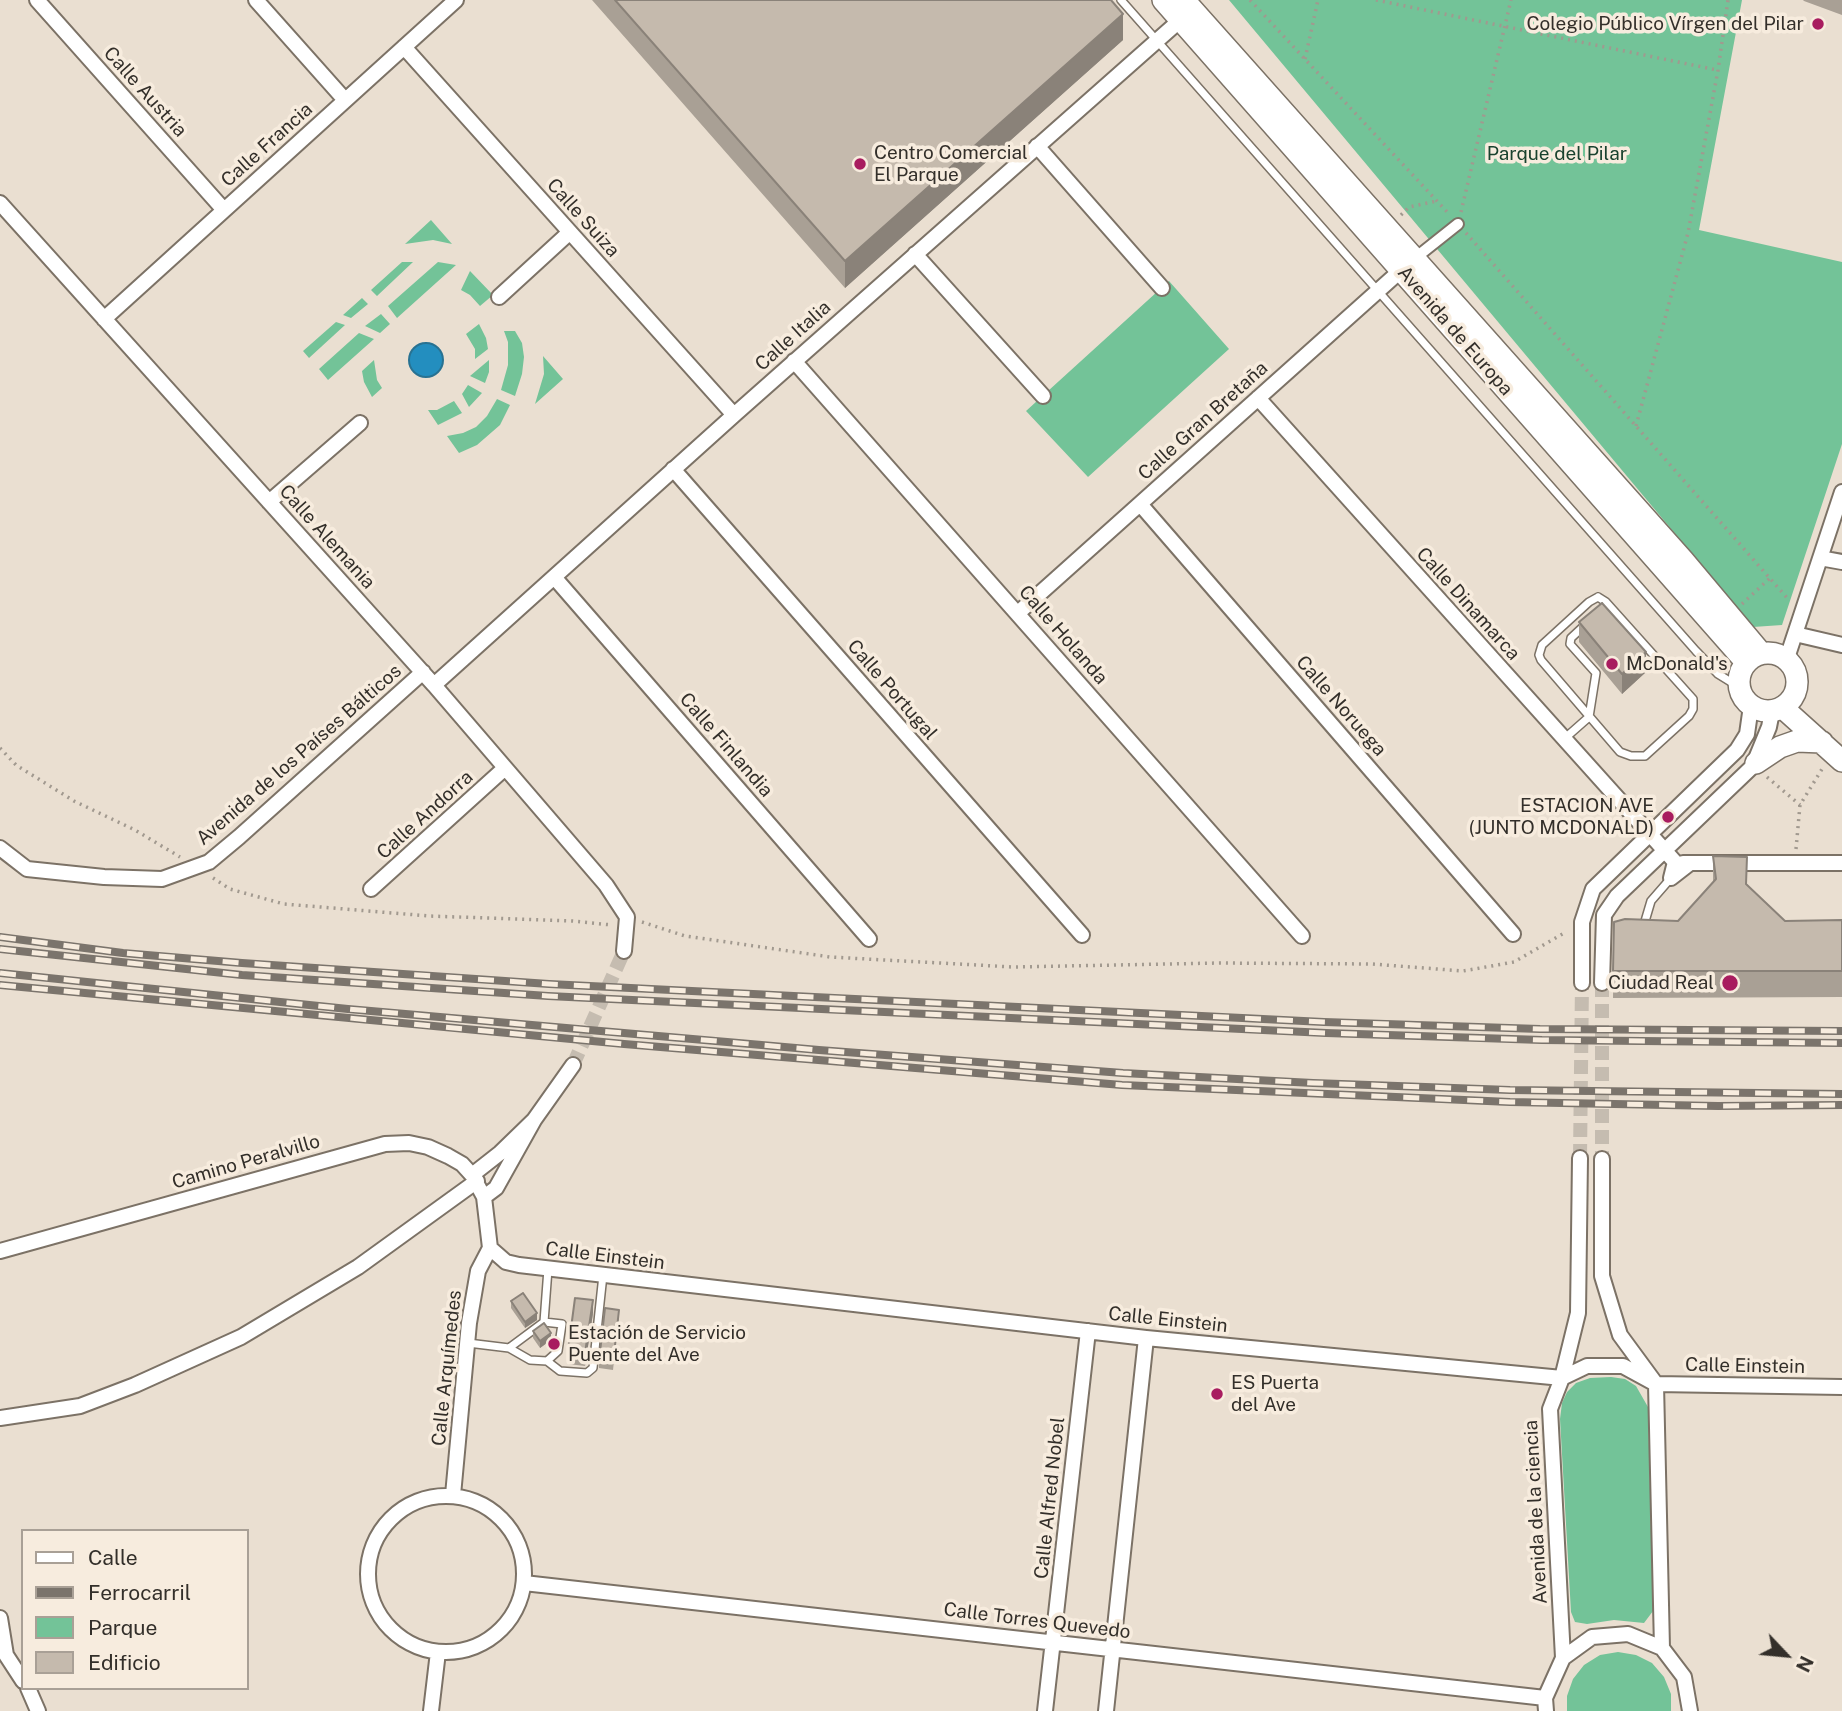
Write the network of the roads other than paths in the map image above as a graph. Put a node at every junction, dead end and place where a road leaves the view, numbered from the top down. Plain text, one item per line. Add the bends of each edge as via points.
1 (37, 0) edge
2 (256, 0) edge
3 (456, 0) edge
4 (1121, 0) edge
5 (1163, 0) edge
6 (1185, 10) edge
7 (1157, 40) junction
8 (404, 47) junction
9 (345, 100) junction
10 (1037, 146) junction
11 (0, 203) edge
12 (224, 210) junction
13 (1458, 224) road end
14 (570, 232) junction
15 (915, 254) junction
16 (1408, 264) junction
17 (1162, 288) dead end
18 (1379, 290) junction
19 (499, 297) dead end
20 (104, 319) junction
21 (794, 361) junction
22 (1043, 396) dead end
23 (1258, 398) junction
24 (734, 415) junction
25 (360, 423) dead end
26 (673, 469) junction
27 (1842, 492) edge
28 (269, 502) junction
29 (1140, 504) junction
30 (1820, 558) junction
31 (1842, 562) edge
32 (554, 577) junction
33 (1018, 613) junction
34 (1590, 620) edge
35 (1795, 634) junction
36 (1626, 639) edge
37 (1641, 640) junction
38 (1842, 645) edge
39 (1754, 658) junction
40 (1787, 658) junction
41 (423, 672) junction
42 (434, 685) junction
43 (1739, 687) junction
44 (1769, 709) junction
45 (1589, 717) junction
46 (1563, 739) junction
47 (1832, 752) edge
48 (1755, 764) junction
49 (505, 768) junction
50 (1649, 835) junction
51 (0, 848) edge
52 (1676, 859) junction
53 (1842, 863) edge
54 (1671, 878) joint
55 (371, 890) dead end
56 (1643, 929) edge
57 (1513, 934) dead end
58 (1082, 935) dead end
59 (1302, 936) dead end
60 (869, 939) dead end
61 (624, 951) tunnel mouth
62 (1582, 983) tunnel mouth
63 (1602, 983) tunnel mouth
64 (573, 1065) tunnel mouth
65 (534, 1120) junction
66 (1580, 1158) tunnel mouth
67 (1602, 1159) tunnel mouth
68 (475, 1178) junction
69 (485, 1197) junction
70 (490, 1248) junction
71 (0, 1251) edge
72 (548, 1269) junction
73 (603, 1275) junction
74 (544, 1322) junction
75 (1088, 1331) junction
76 (1146, 1338) junction
77 (468, 1343) junction
78 (509, 1348) junction
79 (547, 1361) junction
80 (1562, 1378) junction
81 (1656, 1384) junction
82 (1842, 1387) edge
83 (0, 1418) edge
84 (453, 1495) junction
85 (524, 1583) junction
86 (0, 1618) edge
87 (1053, 1641) junction
88 (1662, 1648) junction
89 (1113, 1649) junction
90 (438, 1652) junction
91 (1563, 1658) junction
92 (21, 1678) edge
93 (29, 1690) edge
94 (1545, 1704) edge
95 (37, 1711) edge
96 (431, 1711) edge
97 (1045, 1711) edge
98 (1106, 1711) edge
99 (1690, 1711) edge

1 - 12 street, Calle Austria
2 - 9 street
3 - 8 street, Calle Francia
4 - 7 lane
5 - 6 main road, Avenida de Europa
6 - 7 street, Calle Italia
6 - 16 main road, Avenida de Europa
6 - 16 main road, Avenida de Europa via 1387,228
7 - 10 street, Calle Italia
7 - 18 lane
8 - 9 street, Calle Francia
8 - 14 street, Calle Suiza
9 - 12 street, Calle Francia
10 - 15 street, Calle Italia
10 - 17 street
11 - 20 street, Calle Alemania
12 - 20 street, Calle Francia
13 - 16 street
14 - 19 street
14 - 24 street, Calle Suiza
15 - 21 street, Calle Italia
15 - 22 street
16 - 18 street, Calle Gran Bretaña
16 - 39 main road, Avenida de Europa
16 - 39 main road, Avenida de Europa via 1730,615
18 - 23 street, Calle Gran Bretaña
18 - 43 lane via 1696,651 1718,674
20 - 28 street, Calle Alemania
21 - 24 street, Calle Italia
21 - 33 street, Calle Holanda
23 - 29 street, Calle Gran Bretaña
23 - 46 street, Calle Dinamarca
24 - 26 street, Calle Italia
25 - 28 street
26 - 32 street, Calle Italia
26 - 58 street, Calle Portugal
27 - 30 street
28 - 41 street, Calle Alemania
29 - 33 street, Calle Gran Bretaña
29 - 57 street, Calle Noruega
30 - 31 street
30 - 35 street
32 - 42 street, Calle Italia
32 - 60 street, Calle Finlandia
33 - 59 street, Calle Holanda
34 - 45 lane via 1570,638 1570,644 1596,673
35 - 38 street
35 - 40 street
36 - 37 lane
37 - 45 lane via 1598,597 1542,645 1541,660
37 - 45 lane via 1693,699 1689,716 1640,756 1620,752
39 - 40 main road via 1774,653
39 - 43 main road via 1740,674
40 - 44 main road via 1796,670 1794,698
41 - 42 street, Calle Alemania
41 - 51 street, Avenida de los Países Bálticos via 209,862 162,878 104,877 27,869
42 - 49 street, Calle Alemania
43 - 44 main road via 1743,698
44 - 47 main road
44 - 48 street via 1769,727
44 - 50 street via 1737,750
45 - 46 lane
46 - 50 street, Calle Dinamarca
47 - 48 main road via 1797,741
48 - 52 street
49 - 55 street, Calle Andorra
49 - 61 street, Calle Alemania via 619,902 627,922
50 - 52 street, Calle Dinamarca
50 - 62 street via 1593,889 1583,922
52 - 53 street
52 - 54 street
52 - 63 street via 1617,896 1604,915
54 - 56 lane via 1651,901
64 - 65 street
65 - 68 street
65 - 69 street via 496,1188
66 - 80 street, Avenida de la ciencia via 1578,1313
67 - 81 street via 1602,1276 1620,1335
68 - 69 street, Camino Peralvillo
68 - 71 street, Camino Peralvillo via 462,1164 428,1147 385,1144
68 - 83 street via 358,1267 241,1337 80,1406
69 - 70 street
70 - 72 street, Calle Einstein via 506,1262
70 - 77 street, Calle Arquímedes via 478,1271
72 - 73 street, Calle Einstein
72 - 74 lane
73 - 75 street, Calle Einstein
73 - 79 lane via 593,1368 587,1373 560,1371
74 - 78 lane
74 - 79 lane via 562,1324 558,1351
75 - 76 street, Calle Einstein
75 - 87 street, Calle Alfred Nobel
76 - 80 street, Calle Einstein
76 - 89 street
77 - 78 lane
77 - 84 street, Calle Arquímedes
78 - 79 lane via 530,1360
80 - 81 street, Calle Einstein via 1587,1366 1623,1366
80 - 91 street, Avenida de la ciencia via 1550,1409
81 - 82 street, Calle Einstein
81 - 88 street
84 - 85 street via 478,1502 499,1515 514,1534 523,1558
84 - 90 street via 426,1497 402,1509 382,1528 370,1552 368,1580 374,1606 389,1629 411,1645
85 - 87 street, Calle Torres Quevedo
85 - 90 street via 504,1627 485,1642 462,1651
86 - 92 street via 6,1655
87 - 89 street, Calle Torres Quevedo
87 - 97 street, Calle Alfred Nobel
88 - 91 street via 1628,1634 1592,1637
88 - 99 street via 1684,1676
89 - 94 street, Calle Torres Quevedo
89 - 98 street
90 - 96 street
91 - 94 street
93 - 95 street

